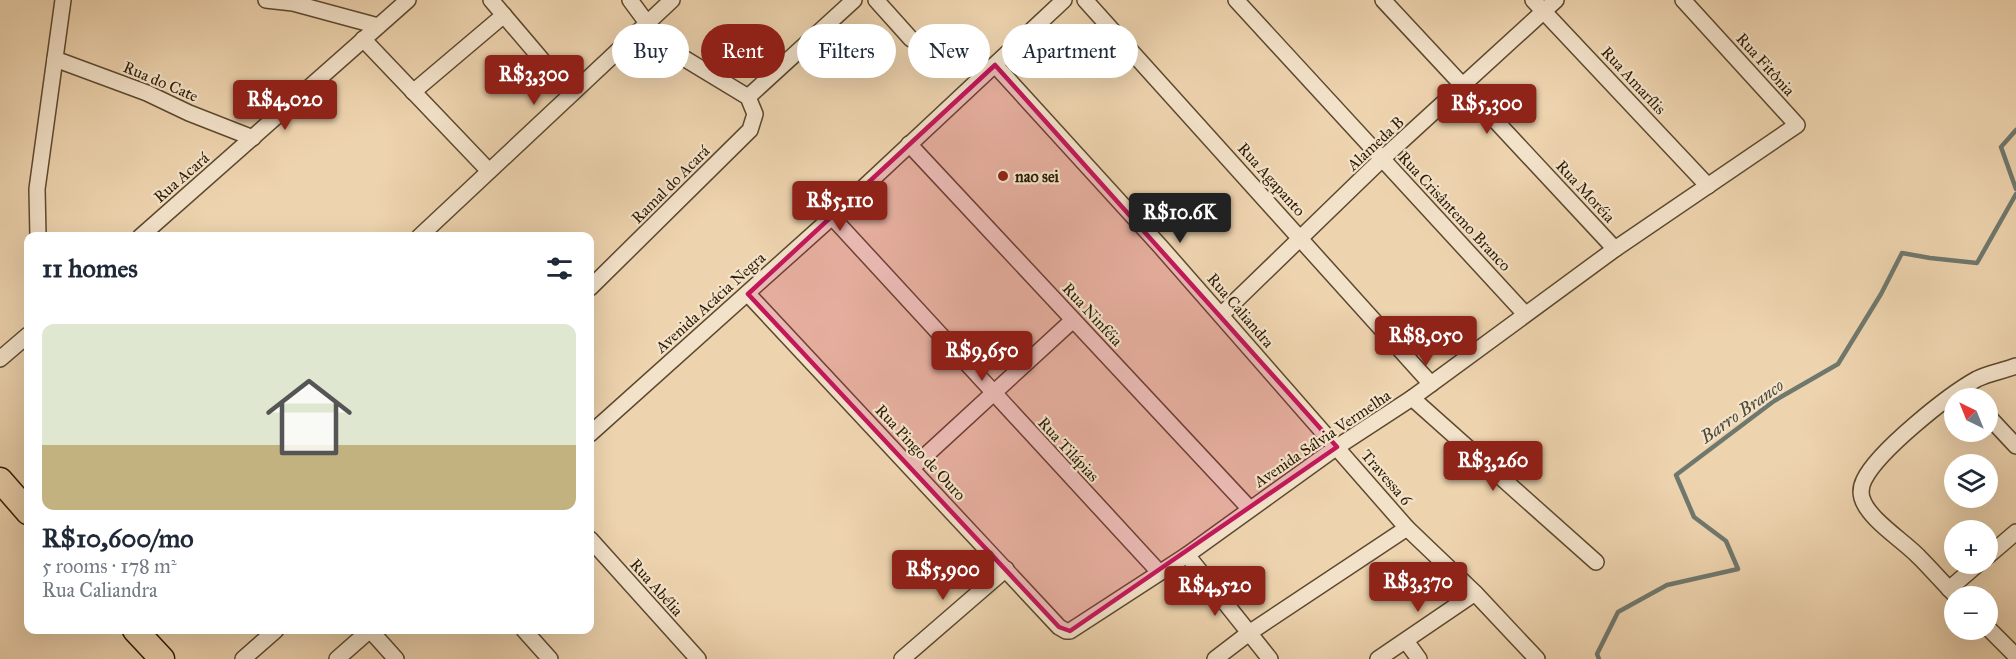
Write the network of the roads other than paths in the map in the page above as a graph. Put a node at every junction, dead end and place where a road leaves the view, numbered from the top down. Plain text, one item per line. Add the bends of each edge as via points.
1 (63, 0) edge
2 (266, 0) edge
3 (408, 0) edge
4 (491, 0) edge
5 (630, 0) edge
6 (672, 0) edge
7 (854, 0) edge
8 (876, 0) edge
9 (1064, 0) edge
10 (1085, 0) edge
11 (1236, 0) edge
12 (1383, 0) edge
13 (1556, 0) edge
14 (1683, 0) edge
15 (1539, 6) edge
16 (504, 15) junction
17 (642, 24) edge
18 (646, 24) edge
19 (378, 26) junction
20 (908, 36) edge
21 (363, 39) junction
22 (612, 56) edge
23 (689, 58) edge
24 (55, 59) junction
25 (995, 65) junction
26 (1464, 86) junction
27 (412, 92) junction
28 (571, 94) junction
29 (748, 97) junction
30 (1797, 125) joint
31 (253, 138) junction
32 (909, 144) junction
33 (1382, 159) junction
34 (489, 171) junction
35 (1708, 186) junction
36 (832, 217) junction
37 (38, 232) edge
38 (146, 232) edge
39 (424, 232) edge
40 (1302, 238) junction
41 (1615, 249) junction
42 (594, 284) edge
43 (748, 294) junction
44 (1525, 314) junction
45 (1221, 315) junction
46 (1073, 320) junction
47 (24, 338) edge
48 (0, 359) edge
49 (2016, 366) edge
50 (1431, 384) junction
51 (1972, 388) edge
52 (994, 394) junction
53 (1412, 398) junction
54 (1944, 407) edge
55 (1998, 427) edge
56 (594, 430) edge
57 (2016, 446) edge
58 (1337, 447) junction
59 (912, 468) junction
60 (0, 480) edge
61 (24, 507) edge
62 (1250, 509) junction
63 (1407, 528) junction
64 (2016, 532) edge
65 (594, 543) edge
66 (1998, 547) edge
67 (1186, 555) junction
68 (1596, 562) dead end
69 (1006, 568) junction
70 (1159, 572) junction
71 (1969, 574) edge
72 (1947, 586) edge
73 (1959, 586) edge
74 (1475, 593) junction
75 (1070, 631) joint
76 (1249, 633) junction
77 (139, 634) edge
78 (271, 634) edge
79 (365, 634) edge
80 (374, 634) edge
81 (527, 634) edge
82 (1998, 638) edge
83 (1406, 641) junction
84 (2016, 656) edge
85 (162, 659) edge
86 (243, 659) edge
87 (337, 659) edge
88 (396, 659) edge
89 (549, 659) edge
90 (698, 659) edge
91 (902, 659) edge
92 (1215, 659) edge
93 (1270, 659) edge
94 (1378, 659) edge
95 (1419, 659) edge
96 (1537, 659) edge

1 - 24 street
2 - 19 street via 293,3
3 - 19 street, Rua Acará
4 - 16 street
5 - 17 street
6 - 18 street
7 - 29 street
8 - 20 street
9 - 25 street, Avenida Acácia Negra
10 - 40 street, Rua Agapanto
11 - 33 street, Rua Crisântemo Branco
12 - 26 street, Rua Moréia
13 - 15 street, Alameda B
14 - 30 street, Rua Fitônia
15 - 26 street, Alameda B
15 - 35 street, Rua Amarílis
16 - 27 street
16 - 28 street
19 - 21 street, Rua Acará
21 - 27 street
21 - 31 street, Rua Acará
22 - 28 street
23 - 29 street
24 - 31 street, Rua do Cate
24 - 37 street via 37,189
25 - 32 street, Avenida Acácia Negra
25 - 45 street, Rua Caliandra
26 - 33 street, Alameda B
26 - 41 street, Rua Moréia
27 - 34 street
28 - 34 street
29 - 42 street, Ramal do Acará via 755,114 750,130
30 - 35 street, Avenida Sálvia Vermelha
31 - 38 street, Rua Acará
32 - 36 street, Avenida Acácia Negra
32 - 46 street, Rua Ninféia
33 - 40 street, Alameda B
33 - 44 street, Rua Crisântemo Branco
34 - 39 street
35 - 41 street, Avenida Sálvia Vermelha
36 - 43 street, Avenida Acácia Negra
36 - 52 street, Rua Tilápias
40 - 45 street, Alameda B
40 - 50 street, Rua Agapanto
41 - 44 street, Avenida Sálvia Vermelha
43 - 56 street, Avenida Acácia Negra
43 - 59 street, Rua Pingo de Ouro
44 - 50 street, Avenida Sálvia Vermelha
45 - 58 street, Rua Caliandra
46 - 52 street
46 - 62 street, Rua Ninféia
47 - 48 street
49 - 51 street via 1979,378
50 - 53 street, Avenida Sálvia Vermelha
52 - 59 street
52 - 70 street, Rua Tilápias
53 - 58 street, Avenida Sálvia Vermelha
53 - 68 street
54 - 72 street via 1923,418 1885,453 1861,488 1871,513
55 - 57 street
58 - 62 street, Avenida Sálvia Vermelha
58 - 63 street, Travessa 6
59 - 69 street, Rua Pingo de Ouro
60 - 61 main road
62 - 67 street, Avenida Sálvia Vermelha
63 - 74 street, Travessa 6
63 - 76 street
64 - 66 street
65 - 90 street, Rua Abélia
67 - 70 street, Avenida Sálvia Vermelha
67 - 76 street
69 - 75 street, Rua Pingo de Ouro via 1059,627
69 - 91 street
70 - 75 street, Avenida Sálvia Vermelha
71 - 73 street
74 - 83 street
74 - 96 street, Travessa 6
76 - 92 street
76 - 93 street
77 - 85 main road
78 - 86 street
79 - 87 street
80 - 88 street
81 - 89 street
82 - 84 street
83 - 94 street
83 - 95 street

